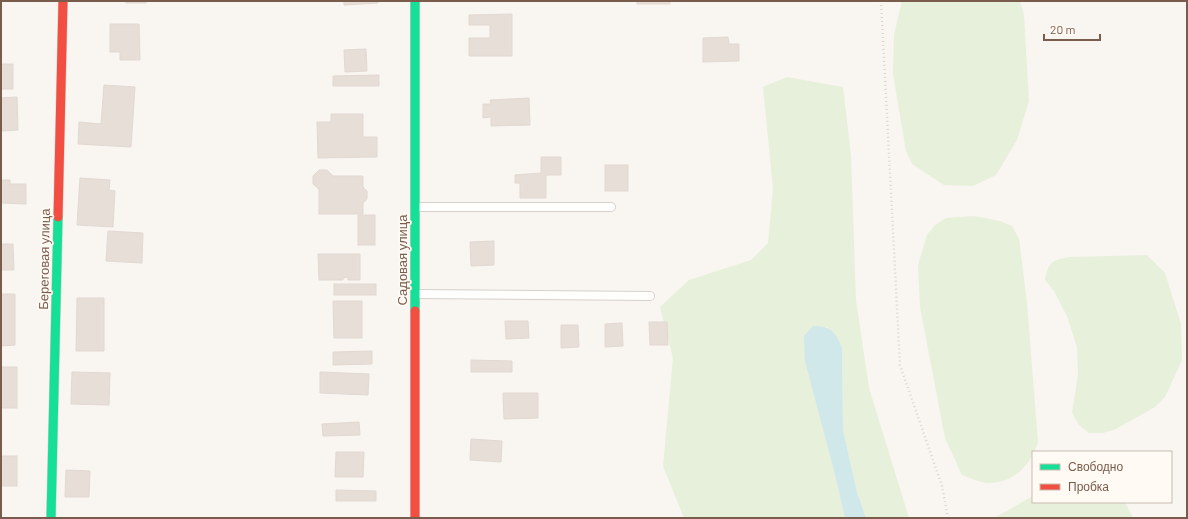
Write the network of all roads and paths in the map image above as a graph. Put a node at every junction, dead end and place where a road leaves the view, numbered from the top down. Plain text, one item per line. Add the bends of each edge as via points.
1 (63, 1) edge
2 (415, 1) edge
3 (881, 1) edge
4 (415, 207) junction
5 (611, 207) dead end
6 (415, 294) junction
7 (650, 296) dead end
8 (51, 518) edge
9 (415, 518) edge
10 (948, 518) edge

1 - 8 street, Береговая улица
2 - 4 street, Садовая улица
3 - 10 path via 900,365 942,486
4 - 5 lane
4 - 6 street, Садовая улица
6 - 7 lane
6 - 9 street, Садовая улица

